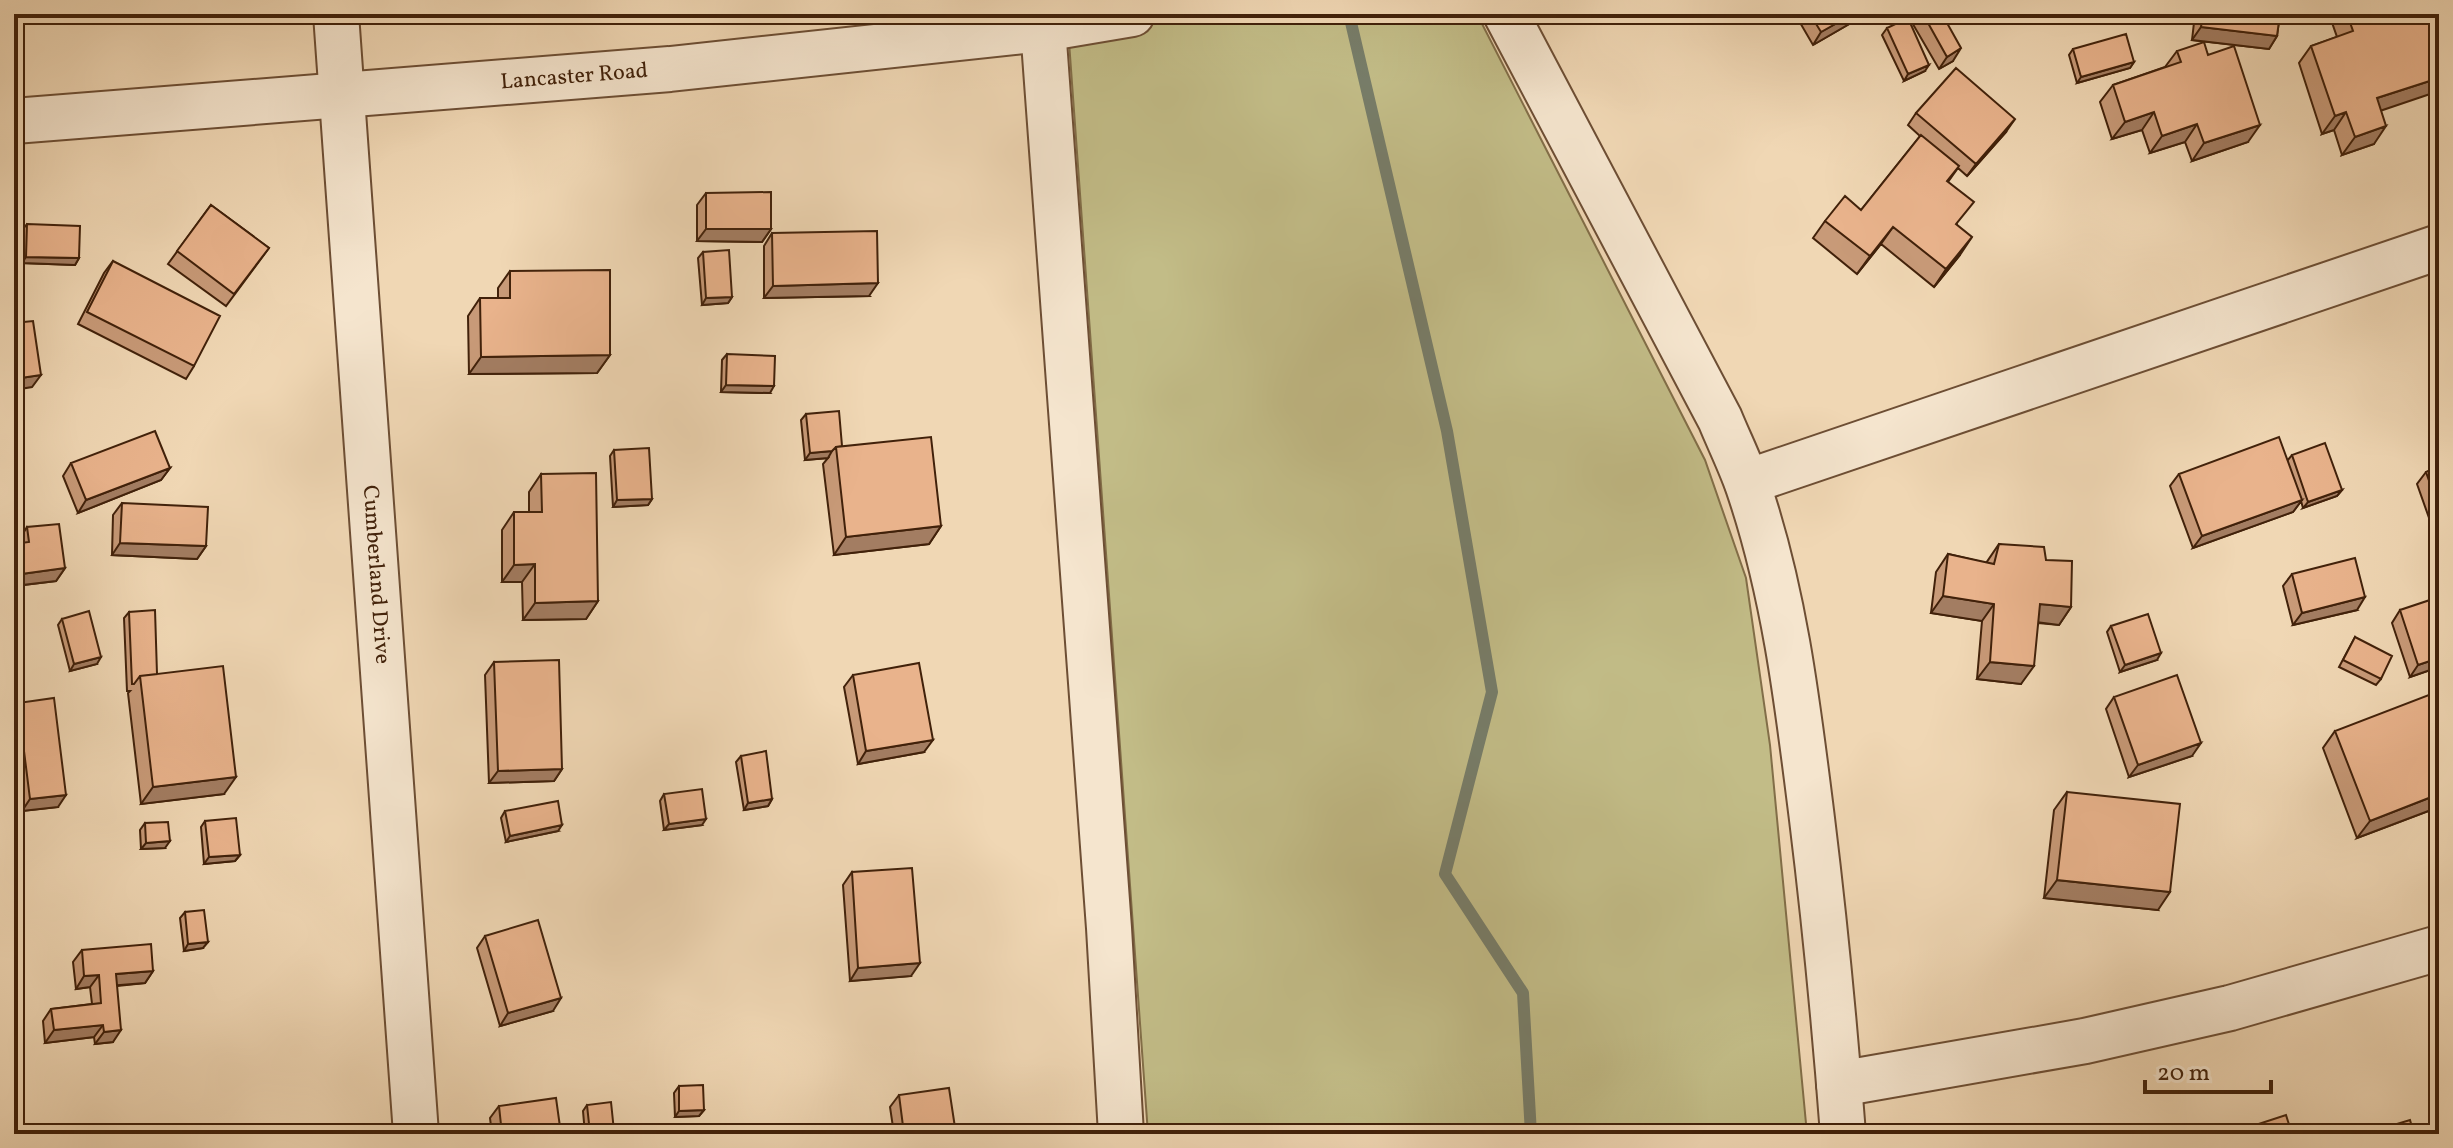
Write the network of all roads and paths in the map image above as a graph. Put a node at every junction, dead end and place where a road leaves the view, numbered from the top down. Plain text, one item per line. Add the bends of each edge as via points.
1 (336, 14) edge
2 (1132, 14) edge
3 (1506, 14) edge
4 (1043, 21) edge
5 (342, 97) junction
6 (14, 121) edge
7 (2439, 247) edge
8 (1747, 482) junction
9 (2439, 948) edge
10 (1839, 1084) junction
11 (416, 1134) edge
12 (1121, 1134) edge
13 (1843, 1134) edge

1 - 5 street, Cumberland Drive
2 - 4 street, Lancaster Road
3 - 8 street via 1720,419
4 - 5 street, Lancaster Road via 670,69
4 - 12 street
5 - 6 street, Lancaster Road
5 - 11 street, Cumberland Drive
7 - 8 street
8 - 10 street via 1775,581 1796,687
9 - 10 street via 2216,1012
10 - 13 street

